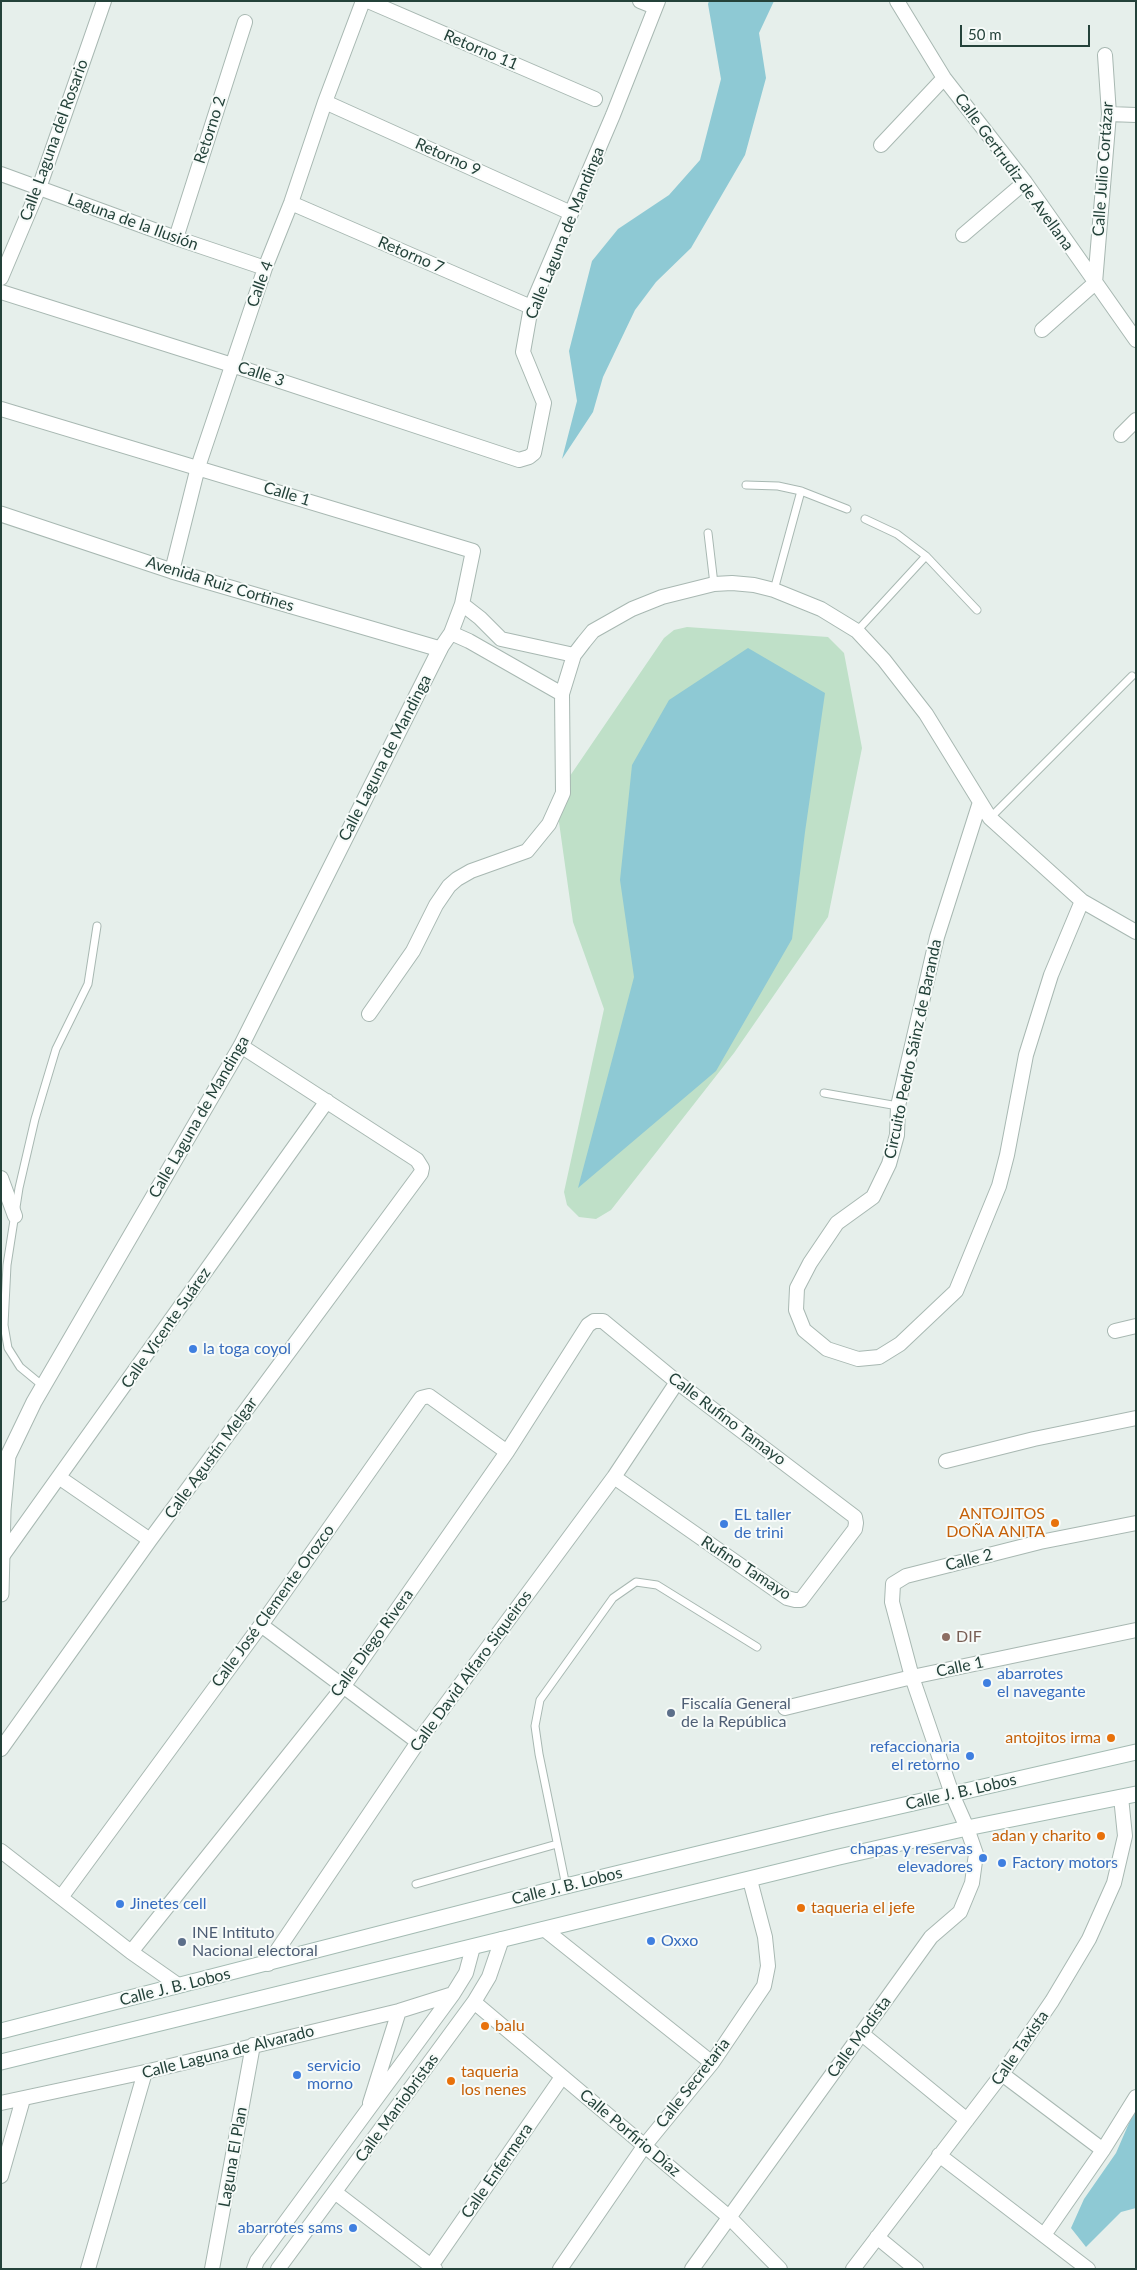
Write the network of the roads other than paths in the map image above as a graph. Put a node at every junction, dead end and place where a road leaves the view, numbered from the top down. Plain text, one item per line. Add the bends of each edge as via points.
1 (104, 1) edge
2 (363, 1) edge
3 (368, 1) edge
4 (640, 1) edge
5 (897, 1) edge
6 (656, 4) edge
7 (245, 22) dead end
8 (1105, 55) dead end
9 (944, 78) junction
10 (596, 99) dead end
11 (325, 102) junction
12 (1109, 114) junction
13 (1136, 115) edge
14 (881, 145) dead end
15 (1, 174) edge
16 (1026, 182) junction
17 (39, 188) junction
18 (291, 203) junction
19 (571, 213) junction
20 (963, 235) dead end
21 (176, 238) junction
22 (266, 268) junction
23 (1, 278) edge
24 (1094, 282) junction
25 (1, 292) edge
26 (531, 307) junction
27 (1042, 330) dead end
28 (1136, 340) edge
29 (232, 365) junction
30 (1, 409) edge
31 (1136, 420) edge
32 (1121, 435) dead end
33 (519, 460) joint
34 (198, 467) junction
35 (746, 485) dead end
36 (801, 491) junction
37 (847, 509) dead end
38 (1, 514) edge
39 (865, 519) dead end
40 (708, 533) dead end
41 (926, 556) junction
42 (172, 571) junction
43 (714, 584) junction
44 (774, 590) junction
45 (462, 604) junction
46 (977, 610) dead end
47 (857, 631) junction
48 (451, 633) junction
49 (501, 639) junction
50 (440, 649) junction
51 (574, 655) junction
52 (495, 657) junction
53 (1132, 676) dead end
54 (562, 694) junction
55 (980, 802) junction
56 (990, 818) junction
57 (1082, 901) junction
58 (97, 926) dead end
59 (1136, 932) edge
60 (369, 1014) dead end
61 (242, 1046) junction
62 (824, 1093) dead end
63 (327, 1101) junction
64 (898, 1106) junction
65 (1, 1178) edge
66 (15, 1216) junction
67 (594, 1321) joint
68 (1136, 1326) edge
69 (1115, 1331) dead end
70 (677, 1382) junction
71 (43, 1386) junction
72 (1136, 1418) edge
73 (507, 1452) junction
74 (946, 1461) dead end
75 (60, 1478) junction
76 (614, 1478) junction
77 (2, 1510) edge
78 (856, 1523) joint
79 (1136, 1523) edge
80 (150, 1540) junction
81 (4, 1555) junction
82 (893, 1584) joint
83 (1, 1594) edge
84 (261, 1625) junction
85 (1136, 1630) edge
86 (757, 1647) dead end
87 (912, 1677) junction
88 (342, 1686) junction
89 (785, 1708) dead end
90 (7, 1733) edge
91 (418, 1742) junction
92 (1, 1750) edge
93 (1136, 1752) edge
94 (952, 1794) junction
95 (1129, 1796) edge
96 (967, 1828) junction
97 (557, 1844) junction
98 (1, 1851) edge
99 (750, 1880) junction
100 (416, 1884) dead end
101 (566, 1886) junction
102 (62, 1896) junction
103 (544, 1929) junction
104 (502, 1939) junction
105 (473, 1947) junction
106 (131, 1952) junction
107 (268, 1964) junction
108 (178, 1986) junction
109 (453, 1994) junction
110 (474, 2002) junction
111 (399, 2011) junction
112 (1, 2031) edge
113 (862, 2034) junction
114 (253, 2045) junction
115 (1, 2062) edge
116 (712, 2063) junction
117 (145, 2072) junction
118 (1002, 2074) junction
119 (562, 2077) junction
120 (1136, 2097) edge
121 (23, 2099) junction
122 (1, 2103) edge
123 (367, 2113) junction
124 (967, 2120) junction
125 (645, 2145) junction
126 (1103, 2150) junction
127 (939, 2155) junction
128 (1, 2176) edge
129 (336, 2193) junction
130 (729, 2217) junction
131 (1044, 2235) junction
132 (877, 2237) junction
133 (259, 2266) edge
134 (433, 2267) edge
135 (1082, 2267) edge
136 (88, 2269) edge
137 (212, 2269) edge
138 (278, 2269) edge
139 (560, 2269) edge
140 (692, 2269) edge
141 (780, 2269) edge
142 (853, 2269) edge
143 (916, 2269) edge

1 - 17 street, Calle Laguna del Rosario
2 - 11 street, Calle 4
3 - 10 street, Retorno 11
4 - 6 street
5 - 9 street, Calle Gertrudiz de Avellana
6 - 19 street, Calle Laguna de Mandinga
7 - 21 street, Retorno 2
8 - 12 street, Calle Julio Cortázar
9 - 14 street
9 - 16 street, Calle Gertrudiz de Avellana
11 - 18 street, Calle 4
11 - 19 street, Retorno 9
12 - 13 street
12 - 24 street, Calle Julio Cortázar
15 - 17 street, Laguna de la Ilusión
16 - 20 street
16 - 24 street, Calle Gertrudiz de Avellana
17 - 21 street, Laguna de la Ilusión
17 - 23 street, Calle Laguna del Rosario
18 - 22 street, Calle 4
18 - 26 street, Retorno 7
19 - 26 street, Calle Laguna de Mandinga
21 - 22 street, Laguna de la Ilusión
22 - 29 street, Calle 4
24 - 27 street
24 - 28 street, Calle Gertrudiz de Avellana
25 - 29 street, Calle 3
26 - 33 street, Calle Laguna de Mandinga via 523,352 544,403 534,453
29 - 33 street, Calle 3
29 - 34 street, Calle 4
30 - 34 street, Calle 1
31 - 32 street
34 - 42 street, Calle 4
34 - 45 street, Calle 1 via 473,551
35 - 36 lane
36 - 37 lane
36 - 44 lane
38 - 42 main road, Avenida Ruiz Cortines
39 - 41 lane via 897,534
40 - 43 lane
41 - 46 lane
41 - 47 lane
42 - 50 main road, Avenida Ruiz Cortines
43 - 44 street via 754,584
43 - 51 street via 662,597 624,612 593,631
44 - 47 street via 821,609
45 - 48 street, Calle 1
45 - 49 street
47 - 55 street via 926,714
48 - 50 street, Calle 1
48 - 52 street
49 - 51 street
49 - 52 street
50 - 61 main road, Calle Laguna de Mandinga
51 - 54 street
52 - 54 street
53 - 56 lane
54 - 60 street via 563,793 549,824 527,851 471,870 449,886 413,951
55 - 56 street
55 - 64 street, Circuito Pedro Sáinz de Baranda via 937,937
56 - 57 street
57 - 59 street
57 - 64 street, Circuito Pedro Sáinz de Baranda via 1051,975 1026,1056 999,1186 956,1291 900,1344 879,1357 858,1359 827,1349 804,1330 796,1310 797,1288 837,1223 873,1197 889,1164 897,1135
58 - 66 lane via 88,984 56,1049 35,1119
61 - 63 street
61 - 71 main road, Calle Laguna de Mandinga
62 - 64 lane
63 - 75 street, Calle Vicente Suárez
63 - 80 street, Calle Agustín Melgar via 417,1160 421,1172
65 - 66 street
66 - 71 lane via 7,1265 4,1325 8,1348 20,1367
67 - 70 street, Calle Rufino Tamayo via 603,1321
67 - 73 street, Calle Diego Rivera via 588,1325
68 - 69 street
70 - 76 street, Calle David Alfaro Siqueiros
70 - 78 street, Calle Rufino Tamayo via 855,1517
71 - 77 main road, Calle Laguna de Mandinga via 8,1456
72 - 74 street
73 - 84 street, Calle José Clemente Orozco via 429,1396 421,1398
73 - 88 street, Calle Diego Rivera
75 - 80 street
75 - 81 street, Calle Vicente Suárez
76 - 78 street, Rufino Tamayo via 787,1598 795,1600 801,1600 855,1529
76 - 91 street, Calle David Alfaro Siqueiros
77 - 81 main road, Calle Laguna de Mandinga
79 - 82 street, Calle 2 via 1040,1542 906,1576
80 - 90 street, Calle Agustín Melgar
81 - 83 main road, Calle Laguna de Mandinga
82 - 87 street, Calle Modista via 892,1602
84 - 88 street
84 - 102 street, Calle José Clemente Orozco
85 - 87 street, Calle 1
86 - 97 lane via 658,1584 636,1582 613,1598 540,1700 535,1726
87 - 89 street, Calle 1
87 - 94 street, Calle Modista
88 - 91 street
88 - 106 street, Calle Diego Rivera
90 - 92 street, Calle Agustín Melgar
91 - 107 street, Calle David Alfaro Siqueiros
93 - 94 main road, Calle J. B. Lobos
94 - 96 street, Calle Modista
94 - 101 main road, Calle J. B. Lobos
95 - 96 main road, Calle J. B. Lobos
95 - 118 street, Calle Taxista via 1125,1836 1114,1883 1089,1939
96 - 99 main road, Calle J. B. Lobos
96 - 113 street, Calle Modista via 976,1854 972,1883 960,1912 931,1937
97 - 100 lane
97 - 101 lane
98 - 102 street
99 - 103 main road, Calle J. B. Lobos
99 - 116 street, Calle Secretaria via 765,1937 768,1966 764,1986
101 - 107 main road, Calle J. B. Lobos
102 - 106 street
103 - 104 main road, Calle J. B. Lobos
103 - 116 street
104 - 105 main road, Calle J. B. Lobos
104 - 110 street, Calle Maniobristas via 489,1978
105 - 109 street, Calle Maniobristas via 466,1974
105 - 115 main road, Calle J. B. Lobos
106 - 108 street
107 - 108 main road, Calle J. B. Lobos
108 - 112 main road, Calle J. B. Lobos
109 - 111 street, Calle Laguna de Alvarado
109 - 123 street, Calle Maniobristas
110 - 119 street, Calle Porfirio Díaz
110 - 129 street, Calle Maniobristas
111 - 114 street, Calle Laguna de Alvarado
111 - 123 street
113 - 124 street
113 - 130 street, Calle Modista
114 - 117 street, Calle Laguna de Alvarado
114 - 137 street, Laguna El Plan
116 - 125 street, Calle Secretaria
117 - 121 street, Calle Laguna de Alvarado
117 - 136 street
118 - 124 street, Calle Taxista
118 - 126 street
119 - 125 street, Calle Porfirio Díaz
119 - 134 street, Calle Enfermera
120 - 126 street
121 - 122 street, Calle Laguna de Alvarado
121 - 128 street
123 - 133 street, Calle Maniobristas
124 - 127 street, Calle Taxista
125 - 130 street, Calle Porfirio Díaz
125 - 139 street, Calle Secretaria
126 - 131 street
127 - 131 street
127 - 132 street, Calle Taxista
129 - 134 street
129 - 138 street, Calle Maniobristas
130 - 140 street, Calle Modista
130 - 141 street, Calle Porfirio Díaz
131 - 135 street
132 - 142 street, Calle Taxista
132 - 143 street

